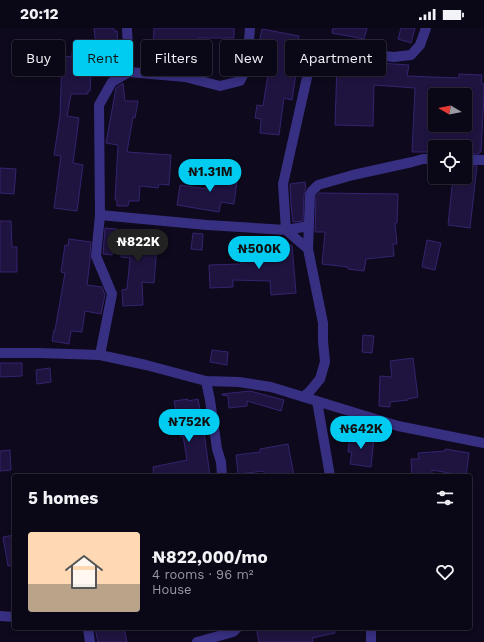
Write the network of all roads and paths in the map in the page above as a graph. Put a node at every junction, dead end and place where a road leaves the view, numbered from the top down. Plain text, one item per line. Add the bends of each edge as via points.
1 (127, 28) edge
2 (250, 28) edge
3 (426, 28) edge
4 (128, 40) edge
5 (133, 72) edge
6 (122, 76) edge
7 (428, 159) edge
8 (472, 160) edge
9 (484, 160) edge
10 (100, 215) junction
11 (309, 226) junction
12 (286, 230) junction
13 (308, 249) junction
14 (0, 353) edge
15 (100, 355) junction
16 (206, 381) junction
17 (303, 397) junction
18 (317, 401) junction
19 (484, 443) edge
20 (222, 474) edge
21 (330, 474) edge
22 (0, 616) edge
23 (12, 617) edge
24 (88, 630) edge
25 (236, 630) edge
26 (371, 630) edge
27 (90, 642) edge
28 (197, 642) edge
29 (371, 642) edge

1 - 4 street
2 - 5 street via 247,67 240,81 220,86 185,77
3 - 12 street via 420,45 411,56 394,57 344,52 319,54 308,73 283,184
6 - 10 street via 112,82 99,105
7 - 11 street via 318,185 310,196
8 - 9 street
10 - 12 street
10 - 15 street via 96,256 112,294
11 - 12 street
11 - 13 street
12 - 13 street
13 - 17 street via 323,323 325,362 320,379
14 - 15 street
15 - 16 street
16 - 17 street via 272,387
16 - 20 street
17 - 18 street
18 - 19 street via 398,426
18 - 21 street
22 - 23 street
24 - 27 street
25 - 28 street
26 - 29 street

